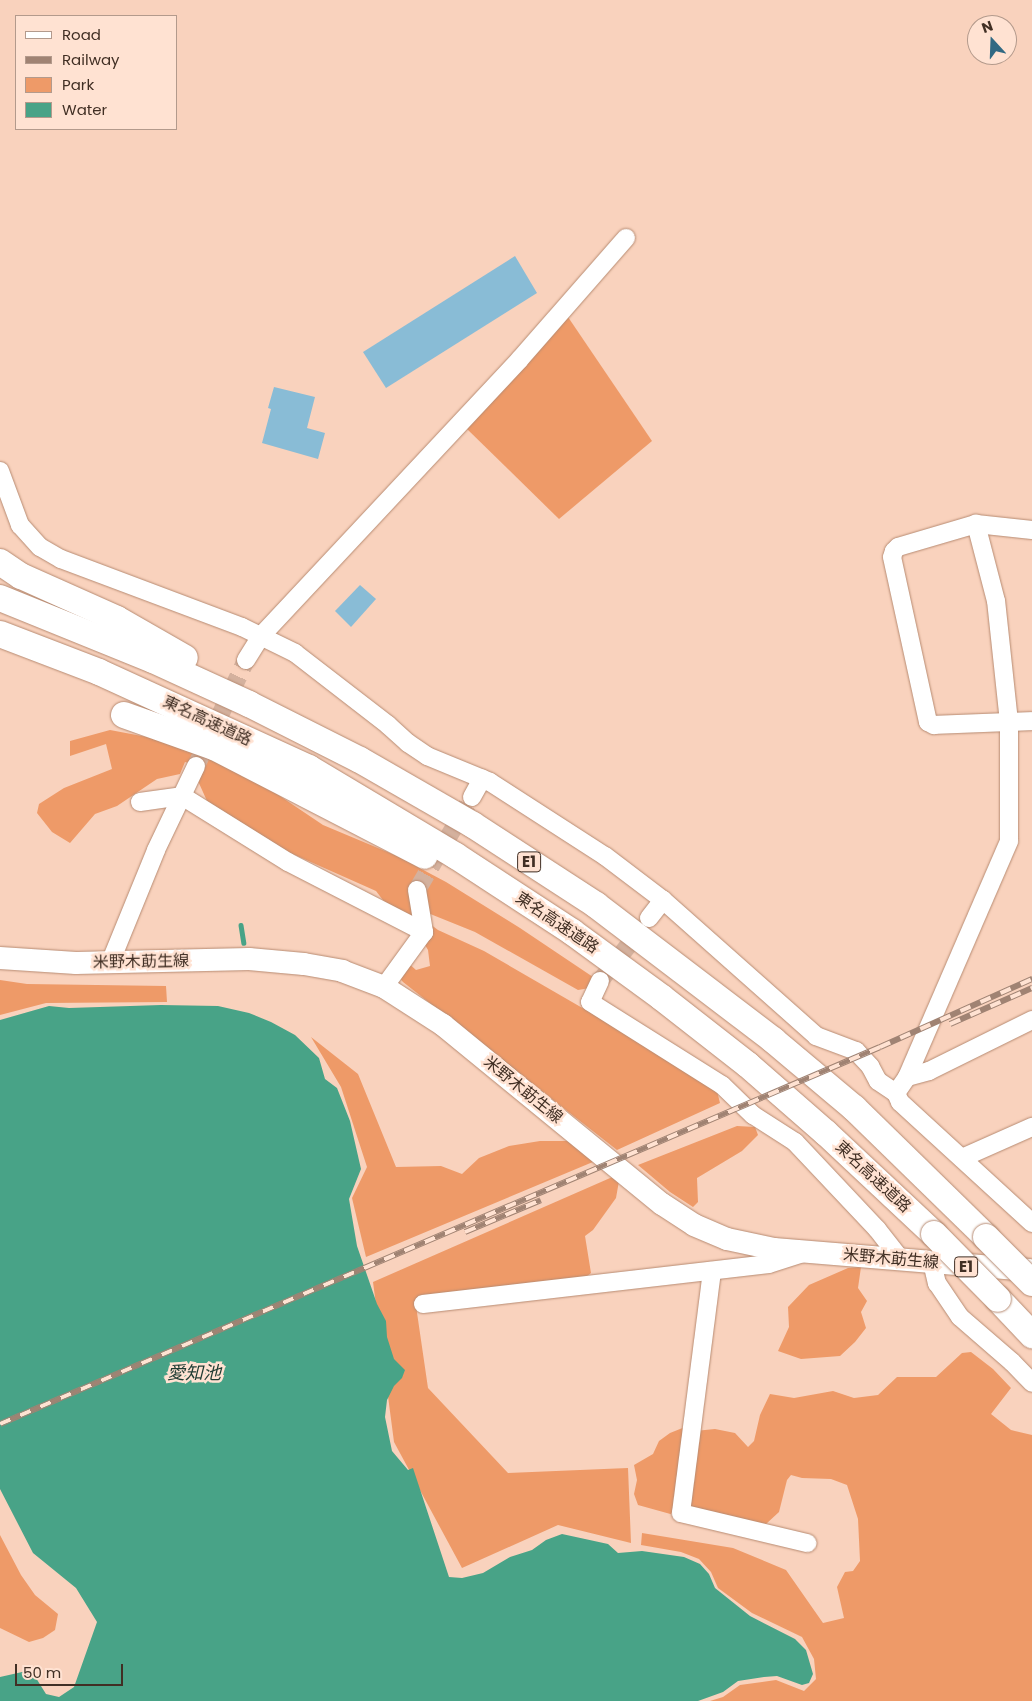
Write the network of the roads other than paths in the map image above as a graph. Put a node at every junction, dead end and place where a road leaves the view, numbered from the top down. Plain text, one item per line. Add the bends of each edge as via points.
1 (626, 238) dead end
2 (0, 471) edge
3 (976, 524) junction
4 (1032, 530) edge
5 (0, 562) edge
6 (0, 598) edge
7 (0, 634) edge
8 (261, 636) junction
9 (246, 660) tunnel mouth
10 (124, 716) dead end
11 (1032, 721) edge
12 (1008, 722) junction
13 (360, 760) junction
14 (196, 766) tunnel mouth
15 (482, 779) junction
16 (182, 796) junction
17 (472, 797) tunnel mouth
18 (140, 802) dead end
19 (416, 890) tunnel mouth
20 (663, 900) junction
21 (649, 918) tunnel mouth
22 (424, 932) junction
23 (572, 932) junction
24 (0, 958) edge
25 (110, 963) junction
26 (600, 982) tunnel mouth
27 (384, 987) junction
28 (1032, 1020) edge
29 (907, 1077) junction
30 (896, 1093) junction
31 (1032, 1127) edge
32 (962, 1158) junction
33 (1032, 1223) edge
34 (804, 1253) junction
35 (900, 1258) junction
36 (932, 1262) junction
37 (712, 1271) junction
38 (1032, 1271) edge
39 (1032, 1283) edge
40 (423, 1304) dead end
41 (1032, 1335) edge
42 (1032, 1383) edge
43 (808, 1543) dead end

1 - 8 street via 520,359
2 - 8 street via 20,525 40,547 61,559
3 - 4 street
3 - 12 street via 996,601
3 - 12 street via 898,547 892,558 926,720 934,725
5 - 13 highway via 21,576 117,619
6 - 13 highway, 東名高速道路 / E1 via 162,664
7 - 23 highway, 東名高速道路 / E1 via 99,672 309,768 456,856
8 - 9 street
8 - 15 street via 295,653 408,744 427,756
10 - 23 highway via 214,746
11 - 12 street
12 - 29 street via 1008,841
13 - 39 highway, 東名高速道路 / E1, bridge via 495,839 596,905 684,970 854,1108
14 - 16 street
15 - 17 street
15 - 20 street via 605,856
16 - 18 street
16 - 22 street via 288,862
16 - 25 street
19 - 22 street
20 - 21 street
20 - 30 street via 816,1036 856,1051 878,1081
22 - 27 street
23 - 41 highway, 東名高速道路 / E1, bridge via 661,997 826,1133 934,1234
24 - 25 main road, 米野木莇生線
25 - 27 main road, 米野木莇生線 via 249,959 342,971
26 - 35 street via 590,1002 722,1085 753,1114 794,1142 860,1210
27 - 34 main road, 米野木莇生線 via 443,1025 662,1204 694,1225 727,1239
28 - 29 street via 929,1071
29 - 30 street
30 - 32 street via 900,1102
31 - 32 street
32 - 33 street
34 - 35 main road, 米野木莇生線
34 - 37 street via 769,1264
35 - 36 main road, 米野木莇生線
36 - 38 main road, 米野木莇生線
36 - 42 street via 937,1283 960,1318
37 - 40 street
37 - 43 street via 681,1513

